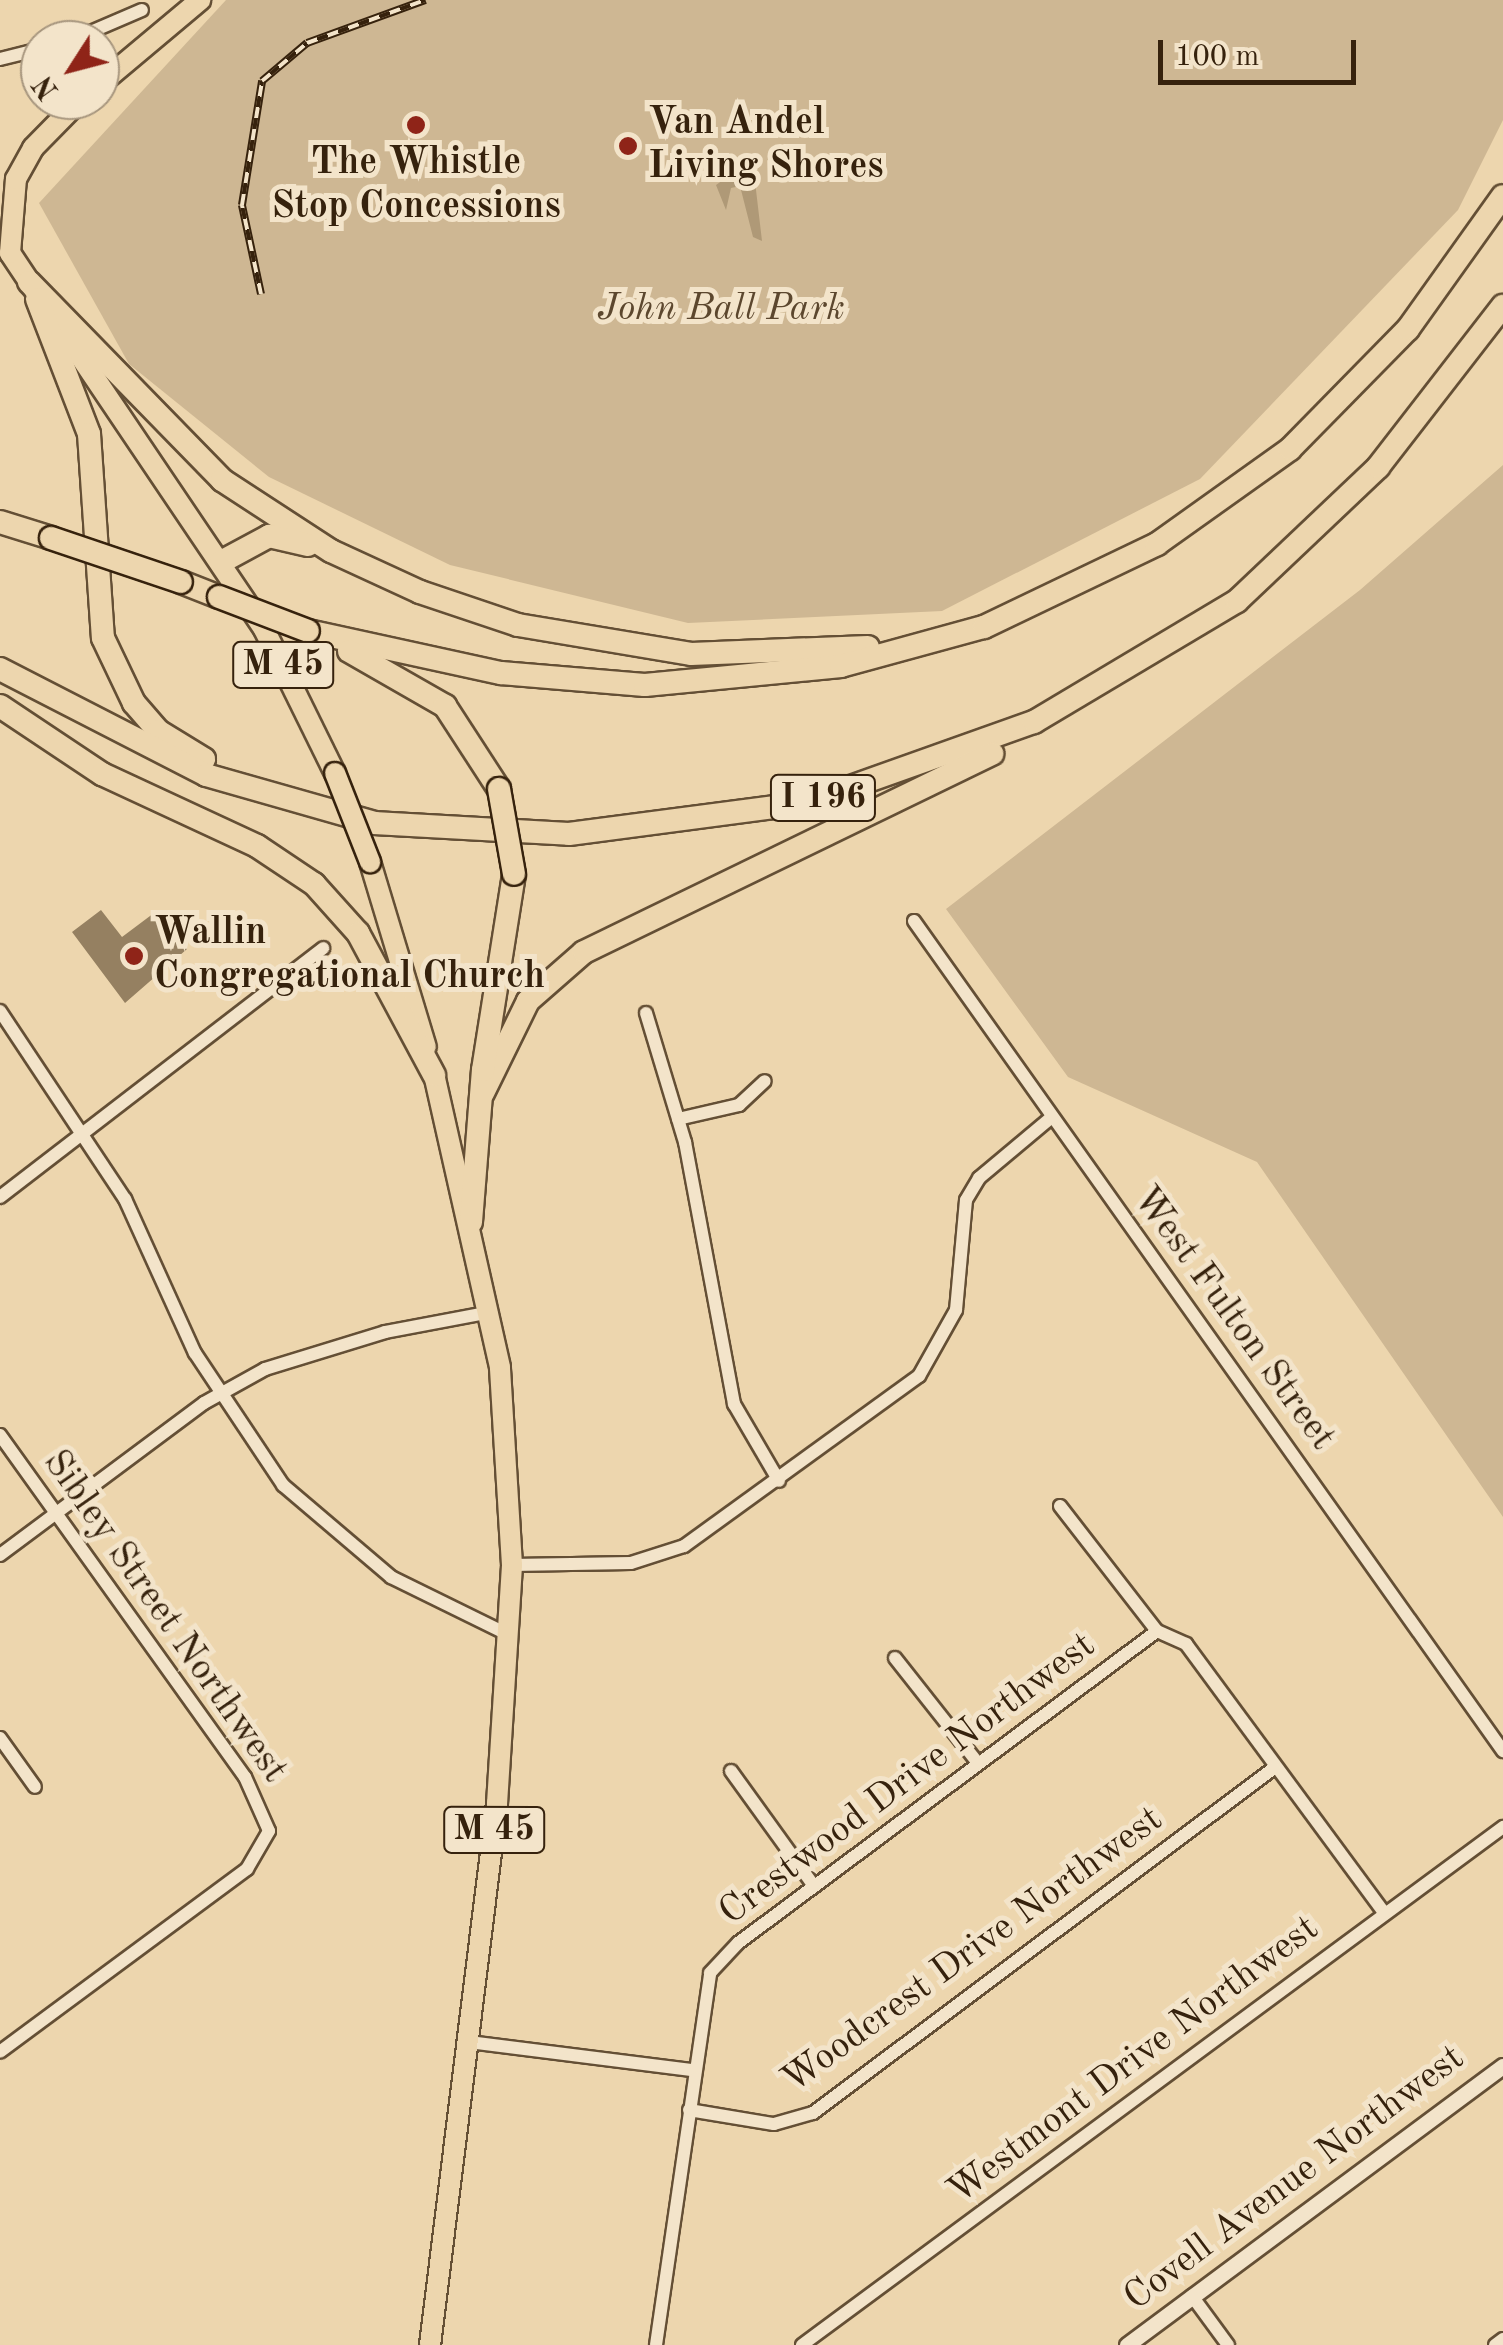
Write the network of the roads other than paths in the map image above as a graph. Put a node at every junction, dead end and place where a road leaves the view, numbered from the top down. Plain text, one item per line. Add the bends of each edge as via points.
1 (200, 0) edge
2 (142, 10) dead end
3 (119, 20) edge
4 (120, 67) edge
5 (60, 120) edge
6 (1503, 196) edge
7 (29, 282) junction
8 (1503, 306) edge
9 (0, 522) edge
10 (331, 551) junction
11 (222, 562) junction
12 (312, 632) junction
13 (942, 640) junction
14 (0, 668) edge
15 (1120, 677) junction
16 (0, 706) edge
17 (313, 808) junction
18 (914, 921) dead end
19 (324, 948) dead end
20 (0, 1011) edge
21 (646, 1013) dead end
22 (434, 1074) junction
23 (765, 1081) dead end
24 (482, 1093) junction
25 (1052, 1118) junction
26 (678, 1120) junction
27 (84, 1135) junction
28 (0, 1197) edge
29 (471, 1222) junction
30 (491, 1312) junction
31 (219, 1393) junction
32 (0, 1434) edge
33 (779, 1481) junction
34 (1060, 1506) dead end
35 (56, 1514) junction
36 (0, 1555) edge
37 (512, 1566) junction
38 (1157, 1631) junction
39 (509, 1635) junction
40 (895, 1658) dead end
41 (0, 1738) edge
42 (1503, 1751) edge
43 (978, 1763) junction
44 (1274, 1768) junction
45 (731, 1772) dead end
46 (34, 1786) dead end
47 (1503, 1827) edge
48 (814, 1886) junction
49 (1384, 1913) junction
50 (469, 2042) junction
51 (1, 2050) edge
52 (1503, 2066) edge
53 (692, 2070) junction
54 (689, 2110) junction
55 (1192, 2296) junction
56 (1503, 2339) edge
57 (430, 2345) edge
58 (656, 2345) edge
59 (802, 2345) edge
60 (1127, 2345) edge
61 (1228, 2345) edge
62 (1495, 2345) edge

1 - 4 main road
2 - 3 street
5 - 7 main road via 33,148 16,179 10,253
6 - 13 highway via 1408,329 1290,449 1157,544 1025,610
7 - 10 highway via 185,449
7 - 11 main road
7 - 17 highway via 89,434 97,604 120,680 158,730 184,749
8 - 15 highway, I 196 via 1473,354 1315,534 1237,601
9 - 12 highway, bridge
10 - 11 highway via 269,536
10 - 13 highway via 502,620 604,643 759,656
11 - 22 main road, M 45, bridge via 335,773 370,862
12 - 13 highway via 502,673 645,684 786,675
12 - 24 highway, bridge via 418,684 445,706 500,789 514,874
14 - 17 highway, I 196 via 206,775
15 - 17 highway, I 196 via 952,755 747,815 588,833 484,833
15 - 24 highway via 1081,711 584,952 528,1000
16 - 22 highway via 102,774 257,846 314,884 358,933
18 - 25 street, West Fulton Street
19 - 27 street
20 - 27 street
21 - 26 street
22 - 29 main road, M 45
23 - 26 street via 739,1105
24 - 29 highway
25 - 33 street via 980,1178 966,1200 956,1310 943,1345 918,1376
25 - 42 street, West Fulton Street
26 - 33 street via 734,1404
27 - 28 street
27 - 31 street via 149,1245
29 - 30 main road, M 45
30 - 31 street via 300,1355
30 - 37 main road, M 45
31 - 35 street
31 - 39 street via 316,1517 433,1602
32 - 35 street, Sibley Street Northwest
33 - 37 street via 728,1520 656,1556
34 - 38 street
35 - 36 street
35 - 51 street, Sibley Street Northwest via 245,1777 268,1838 247,1869
37 - 39 main road, M 45
38 - 43 street, Crestwood Drive Northwest
38 - 44 street via 1186,1644
39 - 50 main road, M 45
40 - 43 street
41 - 46 street
43 - 48 street, Crestwood Drive Northwest
44 - 49 street
44 - 54 street, Woodcrest Drive Northwest via 813,2113 774,2124
45 - 48 street
47 - 49 street, Westmont Drive Northwest
48 - 53 street, Crestwood Drive Northwest via 721,1958 704,1984
49 - 59 street, Westmont Drive Northwest
50 - 53 street
50 - 57 main road, M 45
52 - 55 street, Covell Avenue Northwest
53 - 54 street
54 - 58 street
55 - 60 street, Covell Avenue Northwest
55 - 61 street
56 - 62 street

